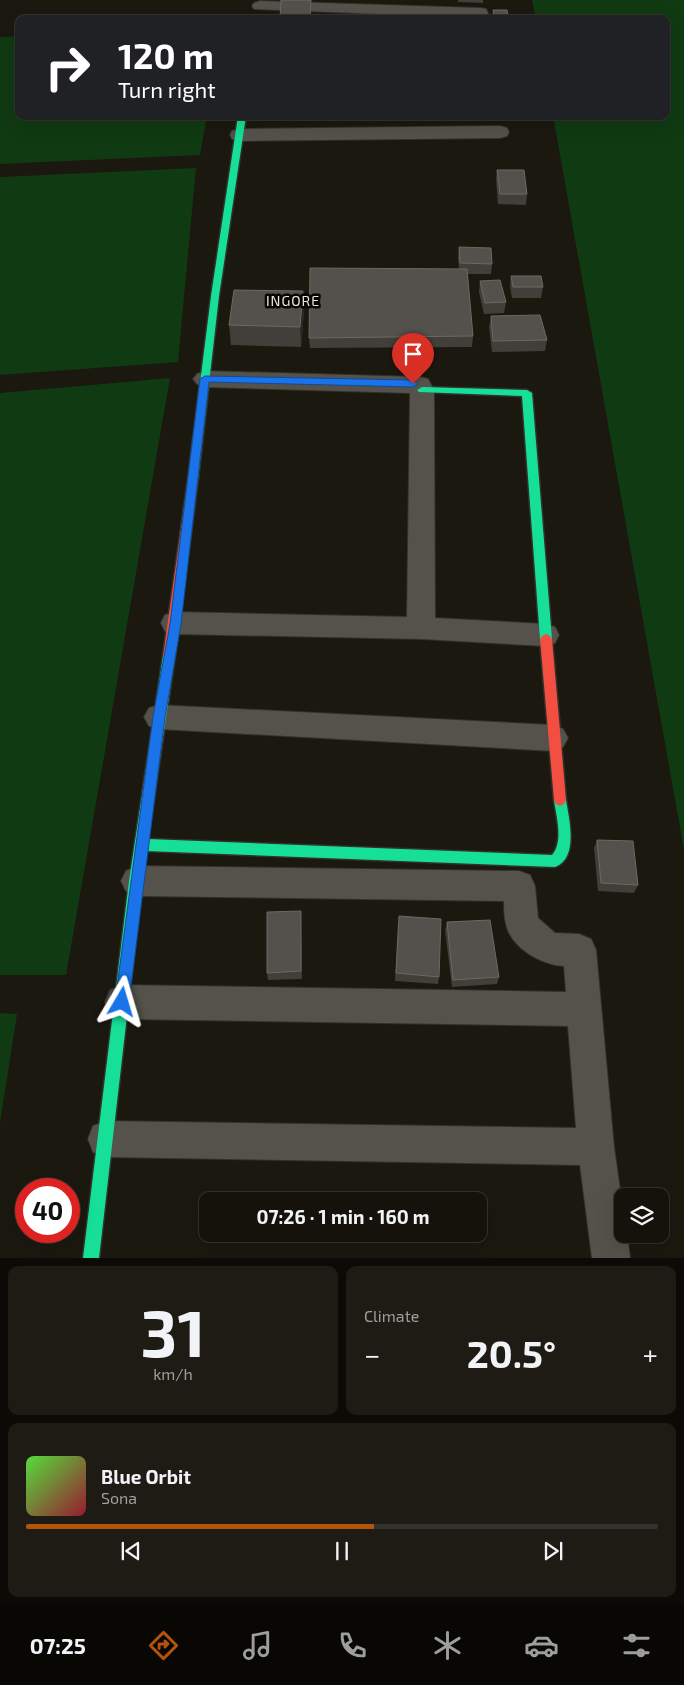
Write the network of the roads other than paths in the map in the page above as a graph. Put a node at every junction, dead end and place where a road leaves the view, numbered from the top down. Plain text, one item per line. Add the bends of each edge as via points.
1 (259, 8) edge
2 (480, 13) dead end
3 (241, 120) edge
4 (500, 132) dead end
5 (239, 135) junction
6 (205, 379) junction
7 (422, 390) junction
8 (175, 624) junction
9 (421, 628) junction
10 (545, 635) junction
11 (159, 717) junction
12 (553, 738) junction
13 (142, 845) junction
14 (137, 881) junction
15 (122, 1002) junction
16 (584, 1009) junction
17 (106, 1139) junction
18 (596, 1147) junction
19 (91, 1258) edge
20 (611, 1258) edge

1 - 2 street
3 - 5 street
4 - 5 street
5 - 6 street
6 - 7 street via 413,384 420,385
6 - 8 street
7 - 9 street
7 - 10 street via 527,393
8 - 9 street
8 - 11 street
9 - 10 street
10 - 12 street
11 - 12 street
11 - 13 street
12 - 13 street via 565,847 562,856 555,861
13 - 14 street
14 - 15 street
14 - 16 street via 519,886 522,925 543,946 560,951 578,950
15 - 16 street
15 - 17 street
16 - 18 street
17 - 18 street
17 - 19 street
18 - 20 street

